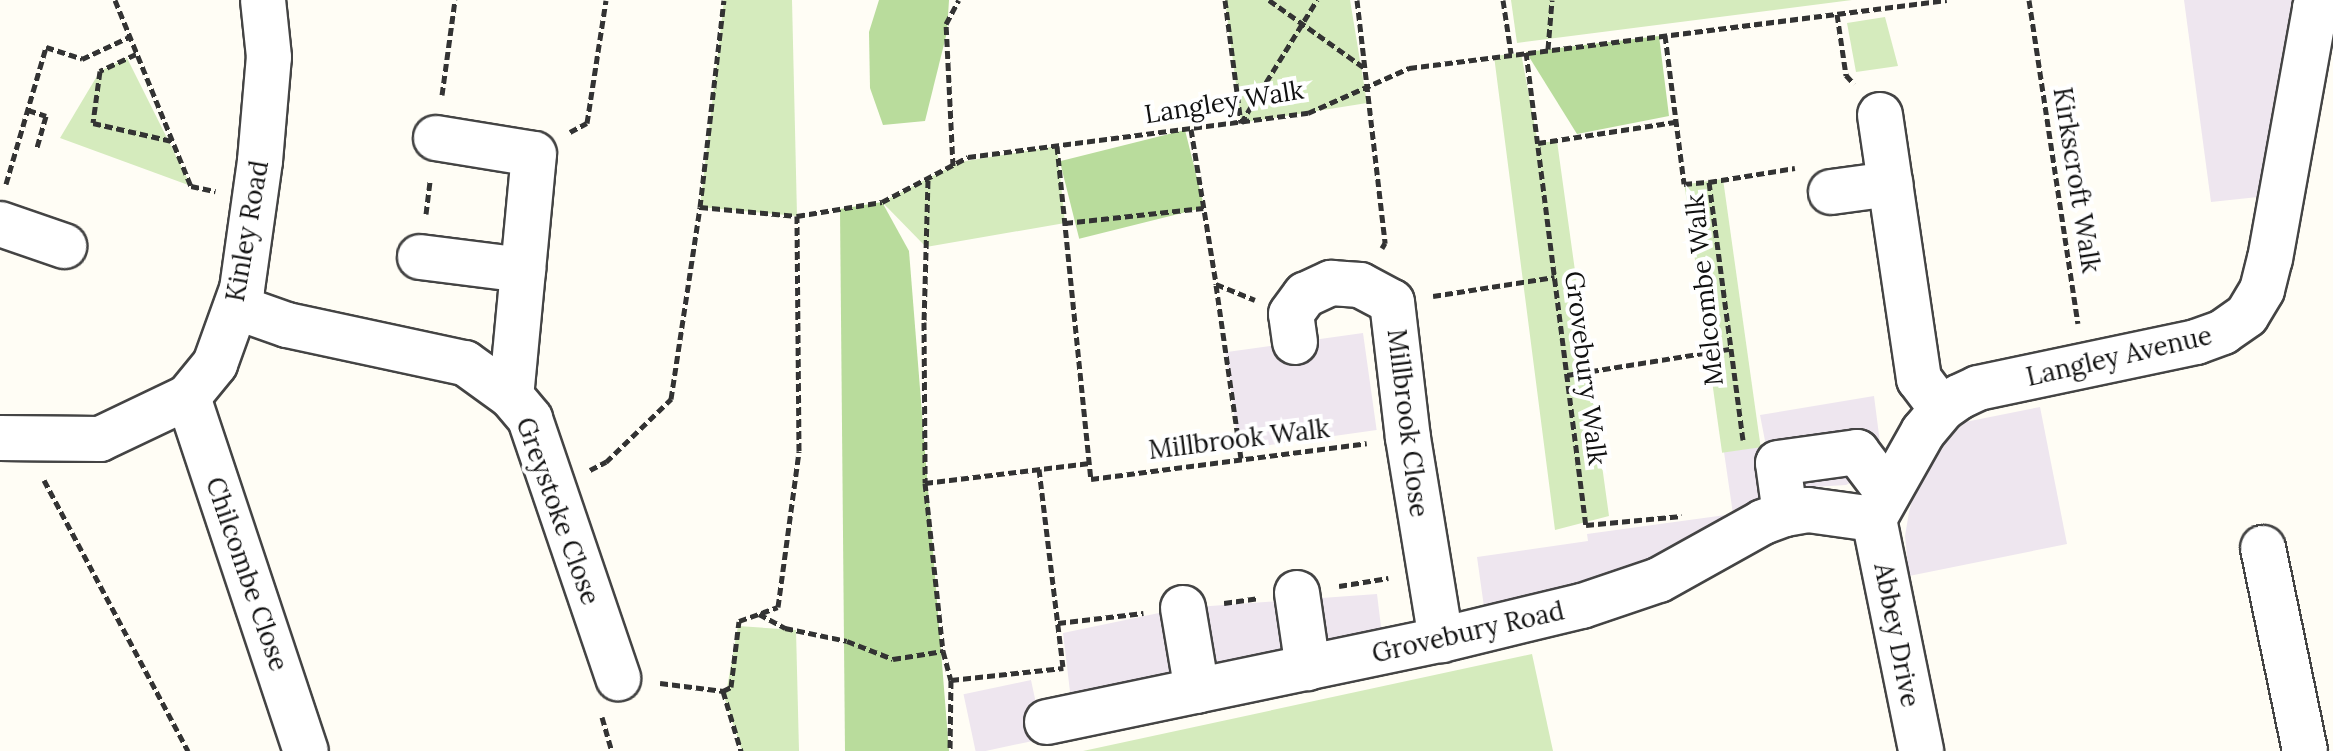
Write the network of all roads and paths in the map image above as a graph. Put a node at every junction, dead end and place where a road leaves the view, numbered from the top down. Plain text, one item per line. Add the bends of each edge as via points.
1 (115, 0) edge
2 (263, 0) edge
3 (606, 0) edge
4 (724, 0) edge
5 (959, 0) edge
6 (1225, 0) edge
7 (1269, 0) edge
8 (1317, 0) edge
9 (1357, 0) edge
10 (1503, 0) edge
11 (1552, 0) edge
12 (1947, 0) edge
13 (2029, 0) edge
14 (2319, 0) edge
15 (1837, 14) junction
16 (1302, 22) junction
17 (1665, 35) junction
18 (129, 37) junction
19 (1548, 49) junction
20 (1526, 52) junction
21 (1511, 53) junction
22 (137, 54) junction
23 (1367, 70) junction
24 (1365, 85) junction
25 (28, 110) junction
26 (1880, 115) joint
27 (1676, 122) junction
28 (587, 123) dead end
29 (1241, 123) junction
30 (1191, 129) junction
31 (436, 138) dead end
32 (173, 142) junction
33 (1538, 143) junction
34 (1057, 146) junction
35 (36, 150) dead end
36 (953, 166) junction
37 (928, 180) junction
38 (1709, 182) junction
39 (1890, 184) junction
40 (1831, 192) joint
41 (255, 199) junction
42 (2, 207) edge
43 (700, 207) junction
44 (1204, 208) junction
45 (797, 216) junction
46 (1065, 223) junction
47 (64, 246) dead end
48 (420, 257) dead end
49 (523, 270) junction
50 (1555, 277) junction
51 (1216, 284) junction
52 (1376, 294) junction
53 (236, 307) junction
54 (1293, 328) joint
55 (1730, 349) junction
56 (2085, 366) junction
57 (1567, 375) junction
58 (511, 396) junction
59 (188, 397) junction
60 (1942, 409) junction
61 (11, 438) edge
62 (1408, 438) junction
63 (1307, 439) dead end
64 (1307, 449) junction
65 (1241, 458) junction
66 (1090, 463) junction
67 (1778, 463) junction
68 (1039, 469) junction
69 (925, 483) junction
70 (555, 487) junction
71 (1881, 506) junction
72 (1785, 514) junction
73 (1743, 534) junction
74 (2263, 548) dead end
75 (1429, 571) junction
76 (1297, 593) junction
77 (1183, 608) junction
78 (759, 614) junction
79 (1058, 623) junction
80 (1441, 640) junction
81 (943, 651) junction
82 (1063, 667) junction
83 (1308, 668) junction
84 (618, 678) joint
85 (951, 680) junction
86 (723, 691) junction
87 (1197, 691) junction
88 (1058, 720) joint
89 (188, 751) edge
90 (306, 751) edge
91 (741, 751) edge
92 (950, 751) edge
93 (1921, 751) edge
94 (2305, 751) edge

1 - 18 path
2 - 41 street, Kinley Road via 269,57
3 - 28 path
4 - 43 path
5 - 36 path via 946,24
6 - 29 path
7 - 16 path
8 - 16 path
9 - 23 path
10 - 21 path
11 - 19 path
12 - 15 path, Langley Walk
13 - 56 path, Kirkscroft Walk
14 - 56 street, Langley Avenue via 2270,259 2262,290 2247,315 2196,342
15 - 17 path, Langley Walk
15 - 26 path via 1846,75
16 - 23 path
16 - 29 path
17 - 19 path, Langley Walk
17 - 27 path
18 - 22 path
18 - 25 path via 82,59 46,47
19 - 20 path, Langley Walk
20 - 21 path, Langley Walk
20 - 33 path, Grovebury Walk
21 - 24 path, Langley Walk via 1409,68
22 - 32 path
22 - 32 path via 100,71 93,123
23 - 24 path
24 - 29 path, Langley Walk via 1308,113
24 - 52 path via 1385,243
25 - 35 path via 46,116
25 - 42 path
26 - 39 street
27 - 33 path
27 - 38 path via 1684,184
29 - 30 path, Langley Walk
30 - 34 path, Langley Walk
30 - 44 path
31 - 49 street via 534,154
32 - 41 path via 191,186
33 - 50 path, Grovebury Walk
34 - 36 path, Langley Walk via 968,157
34 - 46 path
36 - 37 path, Langley Walk
37 - 45 path, Langley Walk via 882,202
37 - 69 path
38 - 40 path, Melcombe Walk via 1817,165
38 - 55 path, Melcombe Walk
39 - 40 street
39 - 60 street via 1919,379
41 - 53 street, Kinley Road
42 - 47 street
43 - 45 path, Langley Walk
43 - 70 path via 671,399 606,462
44 - 46 path
44 - 51 path
45 - 78 path via 799,451 778,607
46 - 66 path
48 - 49 street
49 - 58 street
50 - 52 path
50 - 57 path, Grovebury Walk
51 - 54 path
51 - 65 path
52 - 54 street via 1331,283 1305,295
52 - 62 street, Millbrook Close
53 - 58 street, Greystoke Close via 287,325 465,363
53 - 59 street, Kinley Road via 215,364
55 - 57 path
55 - 67 path, Melcombe Walk via 1740,438
56 - 60 street, Langley Avenue via 1978,388
57 - 73 path, Grovebury Walk via 1586,525 1718,513
58 - 70 street, Greystoke Close via 530,419
59 - 61 street, Kinley Road via 100,439
59 - 90 street, Chilcombe Close
60 - 71 street, Langley Avenue
61 - 89 path
62 - 64 path, Millbrook Walk
62 - 75 street, Millbrook Close
63 - 64 path
64 - 65 path, Millbrook Walk
65 - 66 path, Millbrook Walk via 1091,479
66 - 68 path
67 - 71 street via 1857,452
67 - 72 street
68 - 69 path
68 - 79 path
69 - 81 path
70 - 84 street, Greystoke Close
71 - 72 street, Grovebury Road
71 - 93 street, Abbey Drive
72 - 73 street, Grovebury Road
73 - 80 street, Grovebury Road via 1691,565 1625,594
74 - 94 street
75 - 76 path
75 - 80 street, Millbrook Close
76 - 77 path
76 - 83 street
77 - 79 path
77 - 87 street
78 - 81 path via 785,628 847,641 893,659
78 - 86 path via 739,621 731,687
79 - 82 path
80 - 83 street, Grovebury Road
81 - 85 path
82 - 85 path
82 - 88 path
83 - 87 street, Grovebury Road
84 - 86 path
85 - 92 path
86 - 91 path
87 - 88 street, Grovebury Road

